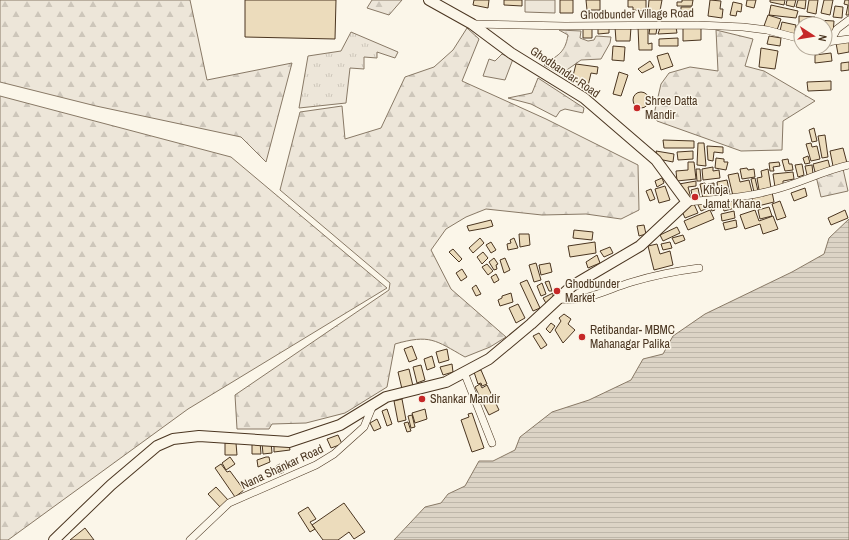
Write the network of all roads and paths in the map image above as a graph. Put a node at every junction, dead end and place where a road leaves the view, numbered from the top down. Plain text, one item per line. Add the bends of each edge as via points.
1 (429, 0) edge
2 (849, 20) edge
3 (472, 24) junction
4 (833, 34) edge
5 (793, 37) edge
6 (849, 39) edge
7 (833, 41) edge
8 (849, 165) edge
9 (687, 202) junction
10 (699, 268) dead end
11 (558, 299) junction
12 (464, 372) junction
13 (373, 405) junction
14 (492, 443) dead end
15 (54, 540) edge
16 (190, 540) edge

1 - 3 street, Ghodbandar Road
2 - 4 street
3 - 5 street, Ghodbunder Village Road via 743,26
3 - 9 street, Ghodbandar Road via 511,53 584,98 656,160
6 - 7 street
8 - 9 street via 830,169 774,190 734,198
9 - 11 street via 640,246 572,286
10 - 11 street via 668,272 631,282 582,300
11 - 12 street via 532,324 489,358
12 - 13 street via 446,382 386,396
12 - 14 street
13 - 15 street via 340,425 289,442 199,436 173,439 157,446 111,485
13 - 16 street, Nana Shankar Road via 364,427 334,454 316,465 229,503

